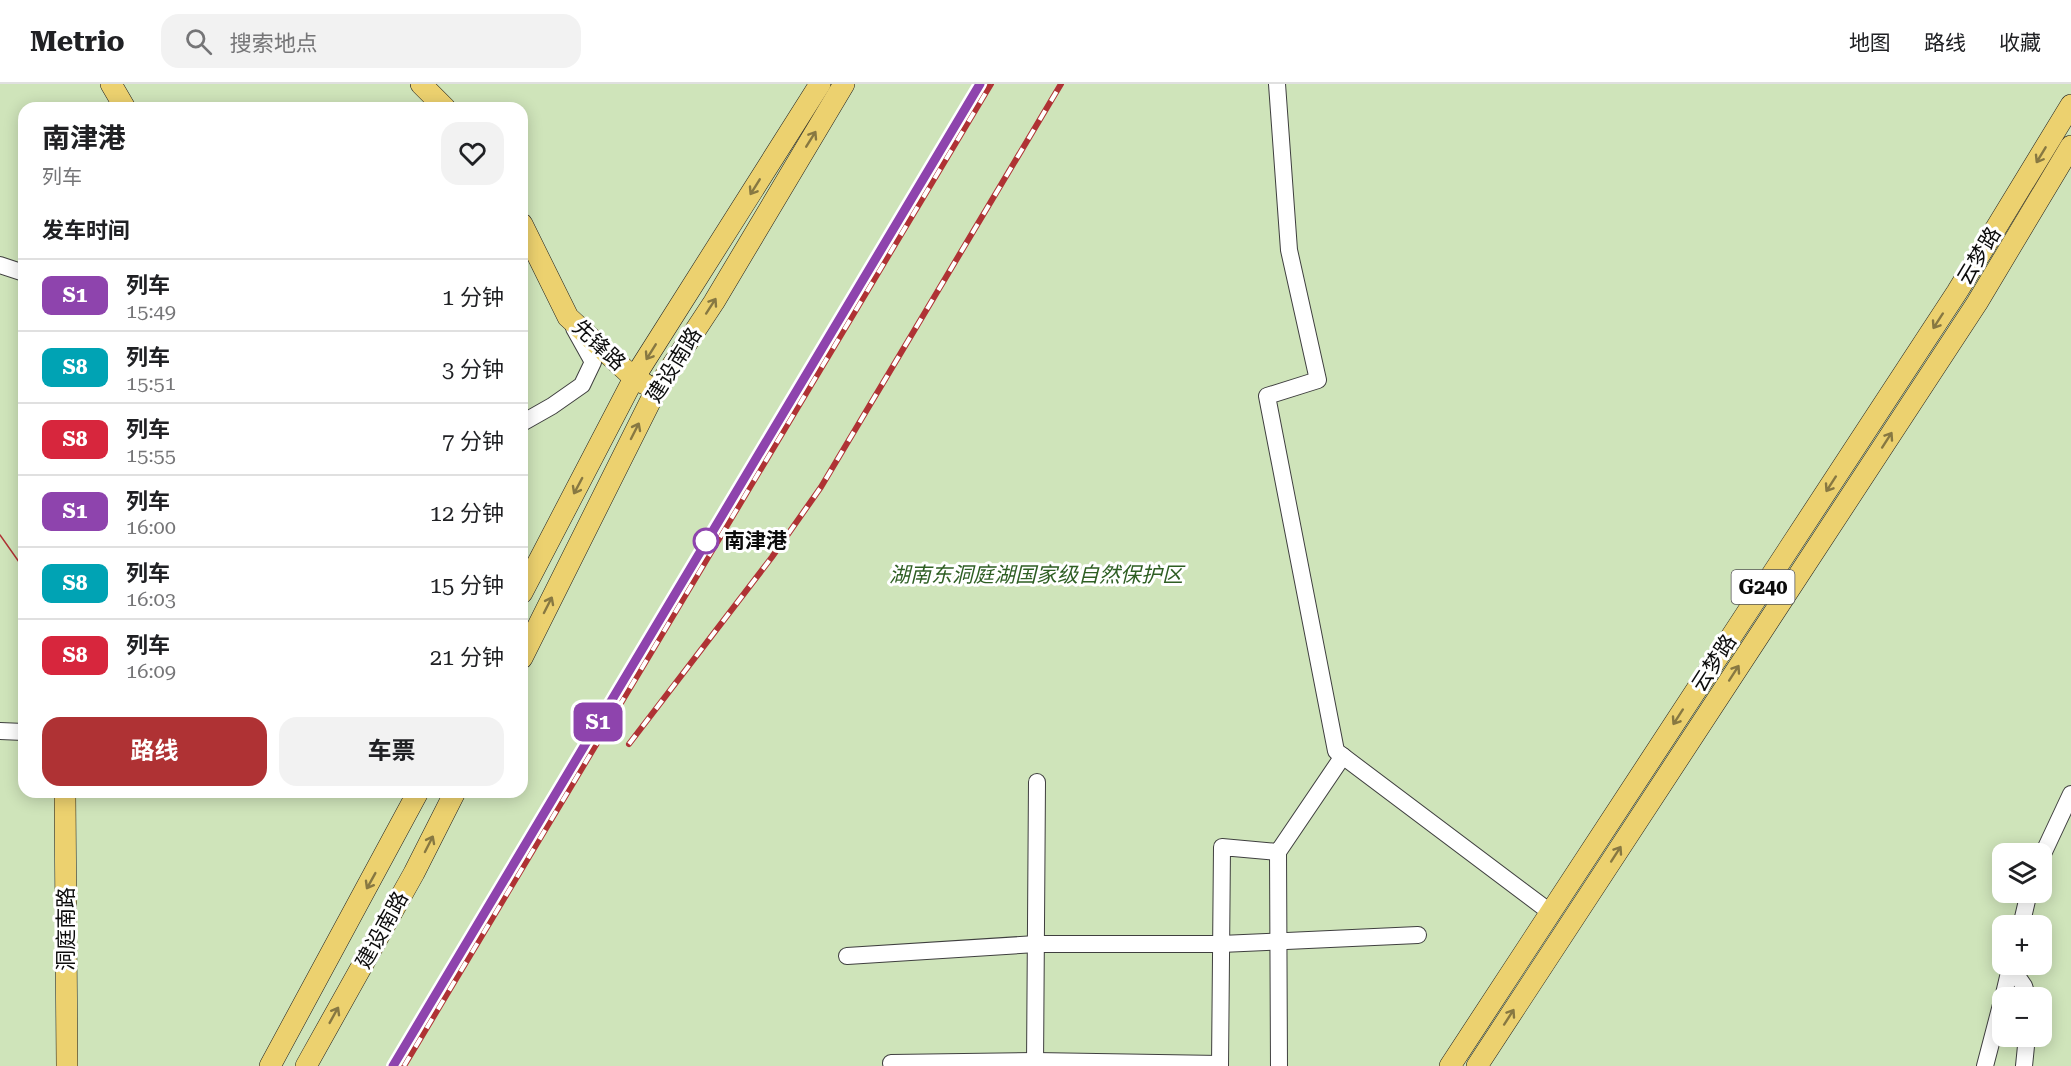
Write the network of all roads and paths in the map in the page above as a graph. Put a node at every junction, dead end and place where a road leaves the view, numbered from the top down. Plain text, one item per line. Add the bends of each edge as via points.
1 (111, 84) edge
2 (421, 84) edge
3 (820, 84) edge
4 (844, 84) edge
5 (1277, 84) edge
6 (122, 102) edge
7 (439, 102) edge
8 (2071, 105) edge
9 (2071, 147) edge
10 (528, 236) edge
11 (0, 265) edge
12 (18, 271) edge
13 (568, 317) junction
14 (634, 378) junction
15 (656, 390) junction
16 (528, 420) edge
17 (528, 581) edge
18 (528, 646) edge
19 (0, 731) edge
20 (18, 732) edge
21 (1343, 756) junction
22 (1037, 782) dead end
23 (2071, 794) edge
24 (65, 798) edge
25 (415, 798) edge
26 (452, 798) edge
27 (2048, 843) edge
28 (1278, 852) junction
29 (1550, 912) junction
30 (1418, 935) dead end
31 (1278, 941) junction
32 (1036, 944) junction
33 (1221, 944) junction
34 (847, 956) dead end
35 (1992, 1040) edge
36 (2026, 1047) edge
37 (891, 1063) dead end
38 (1035, 1064) edge
39 (1220, 1065) edge
40 (66, 1066) edge
41 (270, 1066) edge
42 (306, 1066) edge
43 (1279, 1066) edge
44 (1450, 1066) edge
45 (1477, 1066) edge
46 (1985, 1066) edge
47 (2024, 1066) edge

1 - 6 main road
2 - 7 main road
3 -> 14 main road, 建设南路
15 -> 4 main road, 建设南路 via 714,302
5 - 21 street via 1289,250 1318,380 1267,396 1336,751
8 -> 29 main road, 云梦路 / G240 via 1957,292
45 -> 9 main road, G240 via 1977,303
10 - 13 main road, 先锋路
11 - 12 street
13 - 14 main road, 先锋路
13 - 16 street via 593,363 582,385
14 - 15 main road, 先锋路
14 -> 17 main road, 建设南路
18 -> 15 main road, 建设南路
19 - 20 street
21 - 28 street
21 - 29 street
22 - 32 street
23 - 27 street
24 - 40 main road, 洞庭南路
25 -> 41 main road, 建设南路
42 -> 26 main road, 建设南路
28 - 31 street
28 - 33 street via 1222,847
29 - 44 main road, 云梦路 / G240
30 - 31 street
31 - 33 street
31 - 43 street
32 - 33 street
32 - 34 street
32 - 38 street
33 - 39 street
35 - 46 street
36 - 47 street
37 - 38 street
38 - 39 street

